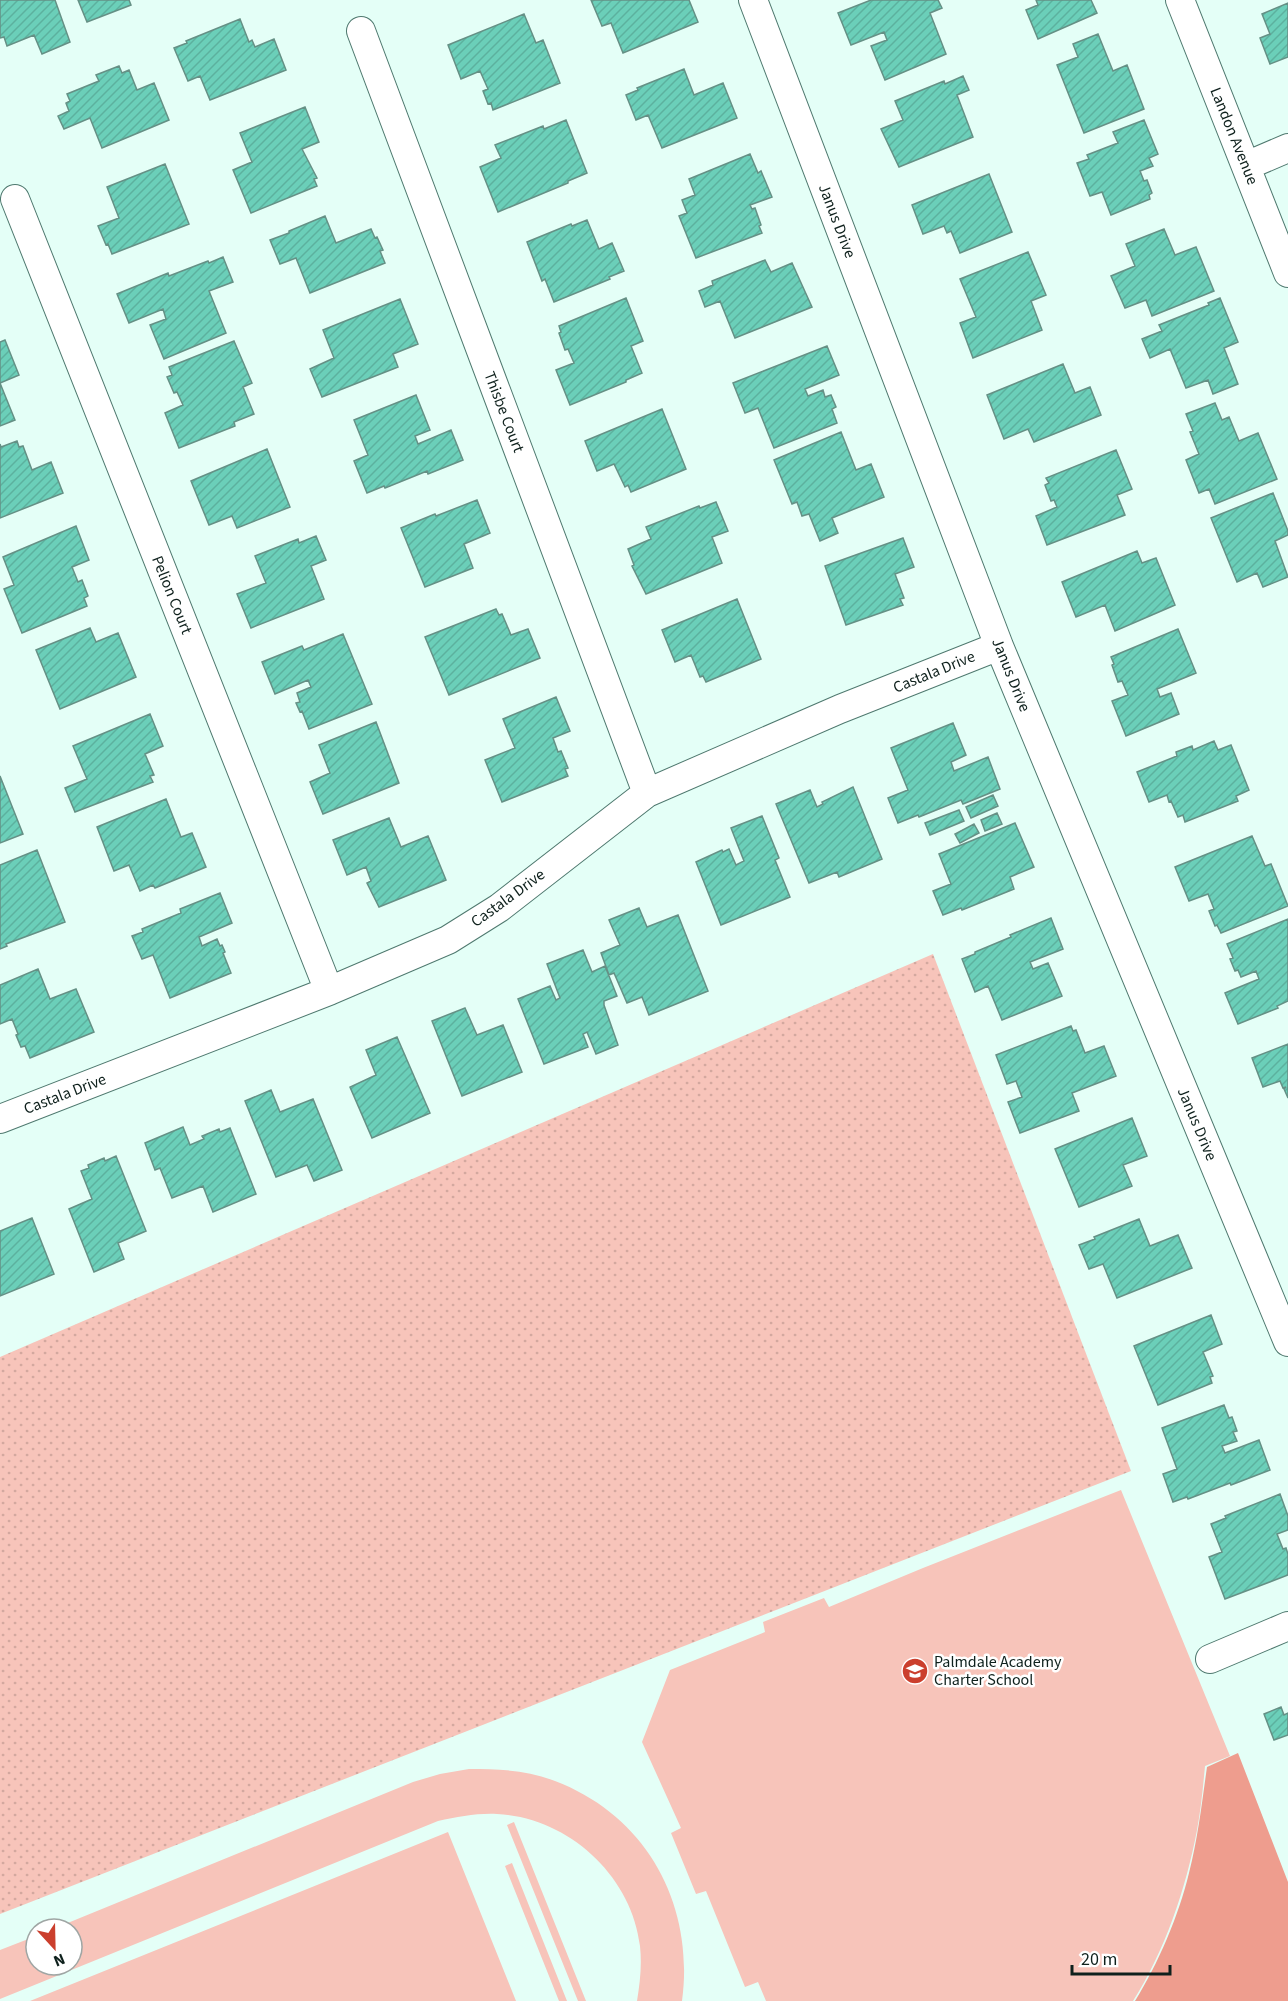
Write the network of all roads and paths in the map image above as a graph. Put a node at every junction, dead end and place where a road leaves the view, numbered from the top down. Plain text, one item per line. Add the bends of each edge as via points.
1 (753, 0) edge
2 (1180, 0) edge
3 (361, 31) dead end
4 (1288, 148) edge
5 (1246, 166) junction
6 (15, 199) dead end
7 (1288, 273) edge
8 (999, 646) junction
9 (647, 793) junction
10 (329, 991) junction
11 (0, 1119) edge
12 (1288, 1342) edge
13 (1288, 1626) edge
14 (1210, 1659) dead end

1 - 8 street, Janus Drive
2 - 5 street, Landon Avenue
3 - 9 street, Thisbe Court
4 - 5 street
5 - 7 street, Landon Avenue
6 - 10 street, Pelion Court
8 - 9 street, Castala Drive via 840,709
8 - 12 street, Janus Drive
9 - 10 street, Castala Drive via 499,908 448,940
10 - 11 street, Castala Drive
13 - 14 street

